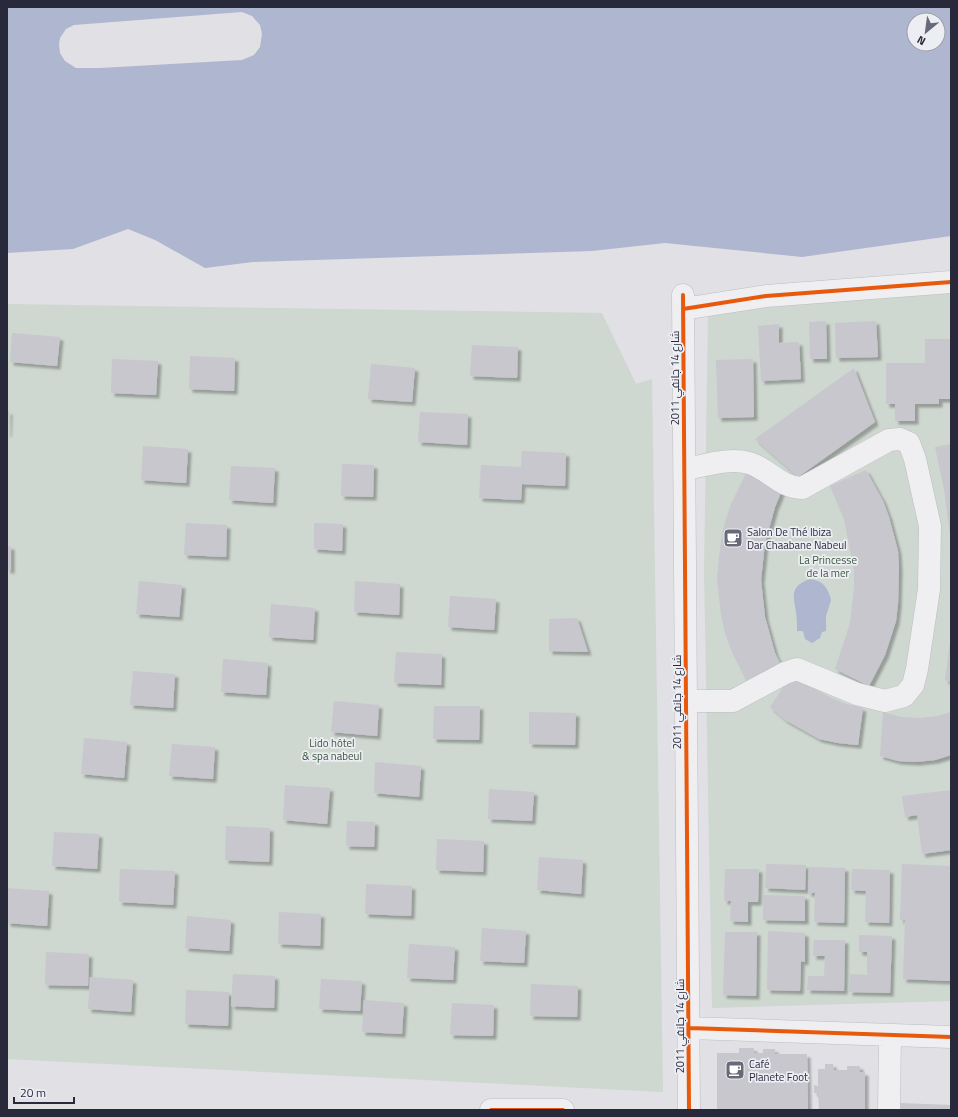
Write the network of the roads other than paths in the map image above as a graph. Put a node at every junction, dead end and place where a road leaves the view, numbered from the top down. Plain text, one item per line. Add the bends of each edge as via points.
1 (951, 282) edge
2 (685, 469) junction
3 (686, 702) junction
4 (689, 1028) junction
5 (890, 1036) junction
6 (951, 1036) edge
7 (491, 1110) edge
8 (563, 1110) edge
9 (689, 1110) edge
10 (889, 1110) edge

1 - 2 street, شارع 14 جانفي 2011 via 683,302
2 - 3 street, شارع 14 جانفي 2011
2 - 3 street via 728,462 750,463 784,484 802,488 889,440 900,439 909,443 915,459 930,526 928,589 917,669 913,685 904,696 886,701 857,694 796,669 733,701
3 - 4 street, شارع 14 جانفي 2011
4 - 5 street
4 - 9 street, شارع 14 جانفي 2011
5 - 6 street
5 - 10 street
7 - 8 street

